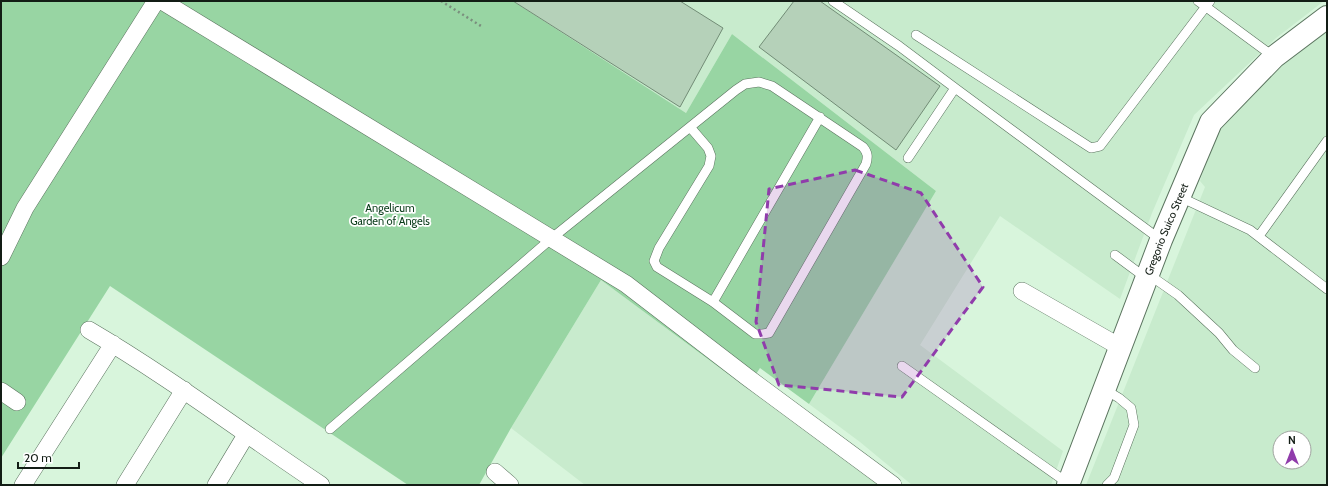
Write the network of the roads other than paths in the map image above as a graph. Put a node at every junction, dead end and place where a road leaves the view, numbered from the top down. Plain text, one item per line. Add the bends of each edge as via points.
1 (156, 1) edge
2 (162, 1) edge
3 (833, 1) edge
4 (1204, 3) edge
5 (1327, 17) edge
6 (916, 35) dead end
7 (1274, 57) junction
8 (956, 88) junction
9 (820, 117) junction
10 (690, 127) junction
11 (1327, 141) edge
12 (908, 158) dead end
13 (1180, 197) junction
14 (1259, 236) junction
15 (552, 238) junction
16 (1161, 240) junction
17 (1115, 255) dead end
18 (1, 256) edge
19 (1147, 276) junction
20 (1327, 289) edge
21 (1022, 291) dead end
22 (713, 302) junction
23 (89, 330) dead end
24 (113, 344) junction
25 (1120, 346) junction
26 (902, 366) dead end
27 (1255, 368) dead end
28 (1104, 389) junction
29 (184, 390) junction
30 (1, 391) edge
31 (18, 402) dead end
32 (330, 429) dead end
33 (246, 435) junction
34 (495, 472) dead end
35 (1070, 484) edge
36 (23, 485) edge
37 (125, 485) edge
38 (216, 485) edge
39 (320, 485) edge
40 (510, 485) edge
41 (894, 485) edge
42 (1107, 485) edge

1 - 18 street via 25,208
2 - 15 street
3 - 8 lane
4 - 6 lane via 1100,146 1091,148
4 - 7 lane
5 - 7 street, Gregorio Suico Street
7 - 13 street, Gregorio Suico Street via 1211,122
8 - 12 lane
8 - 16 lane
9 - 10 lane via 772,86 759,82 740,87
9 - 22 lane
9 - 22 lane via 863,147 868,153 868,159 772,328 769,333 756,334
10 - 15 lane
10 - 22 lane via 708,148 711,156 709,166 659,248 654,261 657,267
11 - 14 lane
13 - 14 lane
13 - 16 street, Gregorio Suico Street
14 - 20 lane
15 - 32 lane
15 - 41 street via 626,284 746,377
16 - 19 street, Gregorio Suico Street
17 - 19 lane
19 - 25 street, Gregorio Suico Street
19 - 27 lane via 1178,295 1219,333 1233,350
21 - 25 street
23 - 24 street
24 - 29 street
24 - 36 street
25 - 28 street, Gregorio Suico Street
26 - 35 lane
28 - 35 street, Gregorio Suico Street
28 - 42 lane via 1131,408 1134,425 1114,478
29 - 33 street
29 - 37 street
30 - 31 street
33 - 38 street
33 - 39 street
34 - 40 street

